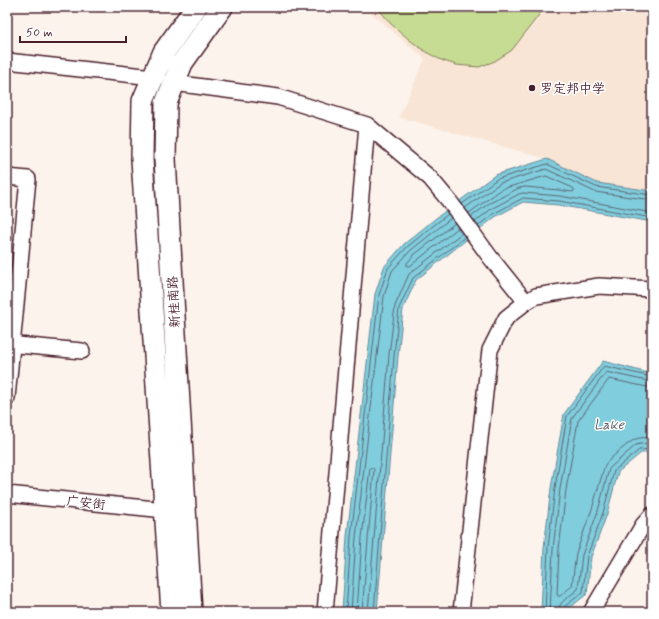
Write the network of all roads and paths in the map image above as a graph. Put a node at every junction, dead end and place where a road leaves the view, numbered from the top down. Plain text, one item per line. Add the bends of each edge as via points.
1 (196, 7) edge
2 (222, 7) edge
3 (7, 60) edge
4 (153, 77) junction
5 (174, 83) junction
6 (367, 125) junction
7 (7, 177) edge
8 (652, 289) edge
9 (526, 302) junction
10 (10, 344) edge
11 (82, 351) dead end
12 (7, 398) edge
13 (7, 494) edge
14 (165, 510) junction
15 (652, 515) edge
16 (172, 612) edge
17 (192, 612) edge
18 (325, 612) edge
19 (462, 612) edge
20 (591, 612) edge

1 - 4 main road, 新桂南路 via 164,52
2 - 5 main road, 新桂南路 via 182,63
3 - 4 street
4 - 14 main road, 新桂南路 via 142,101 142,159
5 - 6 street via 278,97
5 - 17 main road, 新桂南路 via 166,103 165,159
6 - 9 street via 430,178
6 - 18 street
7 - 10 street via 28,179
8 - 9 street via 599,286 536,296
9 - 19 street via 506,318 490,350
10 - 11 street
10 - 12 street
13 - 14 street, 广安街
14 - 16 main road, 新桂南路
15 - 20 street via 643,525

